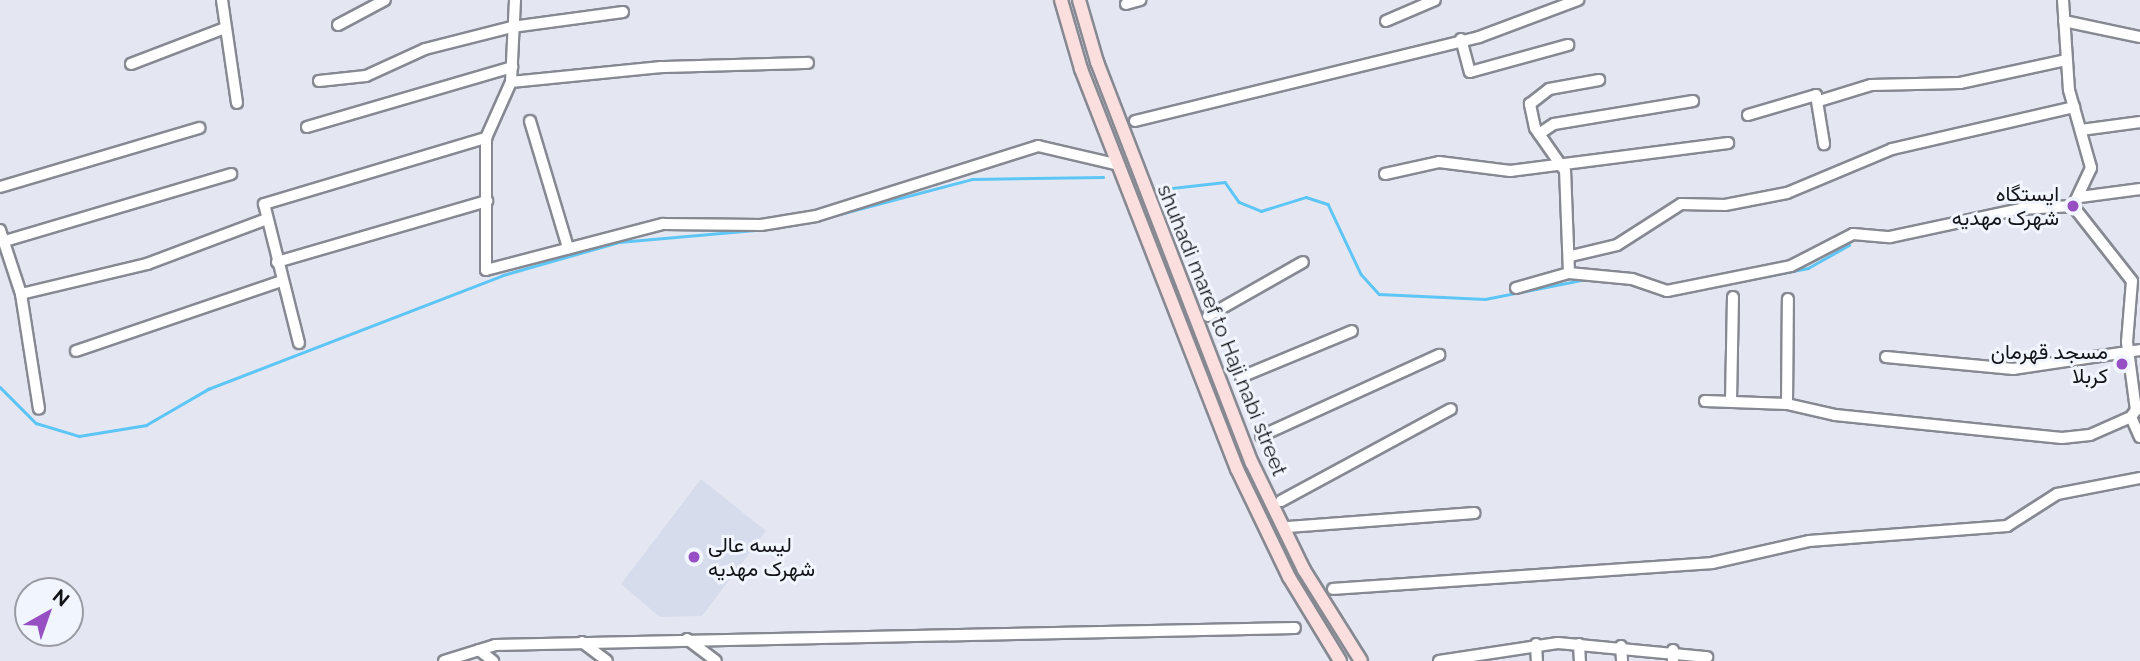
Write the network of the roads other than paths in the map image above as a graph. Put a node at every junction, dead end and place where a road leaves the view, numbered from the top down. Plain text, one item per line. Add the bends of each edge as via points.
1 (222, 0) edge
2 (385, 0) edge
3 (515, 0) edge
4 (1061, 0) edge
5 (1079, 0) edge
6 (1140, 0) edge
7 (1435, 0) edge
8 (1578, 0) edge
9 (2063, 0) edge
10 (1126, 4) dead end
11 (622, 12) dead end
12 (2064, 21) junction
13 (1386, 22) dead end
14 (338, 25) dead end
15 (225, 27) junction
16 (512, 27) junction
17 (2140, 37) edge
18 (1461, 39) junction
19 (1568, 45) dead end
20 (2066, 60) junction
21 (808, 63) dead end
22 (131, 64) dead end
23 (512, 67) junction
24 (1599, 80) dead end
25 (319, 81) dead end
26 (510, 82) junction
27 (1693, 101) dead end
28 (1819, 101) junction
29 (237, 103) dead end
30 (2074, 107) junction
31 (1748, 115) dead end
32 (530, 121) dead end
33 (1135, 121) dead end
34 (2140, 122) edge
35 (307, 127) dead end
36 (199, 128) dead end
37 (2081, 130) junction
38 (1539, 134) junction
39 (486, 138) junction
40 (1728, 143) dead end
41 (1824, 144) dead end
42 (1119, 165) junction
43 (1564, 165) junction
44 (231, 174) dead end
45 (1385, 174) dead end
46 (0, 187) edge
47 (2140, 189) edge
48 (2080, 197) junction
49 (487, 201) junction
50 (2073, 206) junction
51 (267, 219) junction
52 (0, 230) edge
53 (5, 241) junction
54 (568, 248) junction
55 (1571, 256) junction
56 (13, 259) junction
57 (277, 262) junction
58 (1303, 262) dead end
59 (0, 263) edge
60 (1569, 273) junction
61 (282, 281) junction
62 (2136, 282) edge
63 (1516, 288) dead end
64 (20, 294) junction
65 (1733, 298) dead end
66 (1788, 299) dead end
67 (1208, 316) dead end
68 (1352, 331) dead end
69 (299, 343) dead end
70 (2128, 350) junction
71 (2140, 350) edge
72 (76, 351) dead end
73 (1439, 355) dead end
74 (1886, 356) dead end
75 (1241, 377) dead end
76 (1705, 401) dead end
77 (1731, 401) junction
78 (1787, 404) junction
79 (39, 409) dead end
80 (1451, 409) dead end
81 (2136, 412) edge
82 (1261, 436) dead end
83 (2140, 437) edge
84 (2140, 478) edge
85 (1281, 501) dead end
86 (1474, 513) dead end
87 (1288, 527) dead end
88 (1333, 589) dead end
89 (1295, 628) dead end
90 (687, 639) junction
91 (582, 642) junction
92 (1536, 644) junction
93 (1579, 644) junction
94 (1621, 646) junction
95 (479, 650) junction
96 (1673, 656) edge
97 (1707, 657) dead end
98 (444, 661) edge
99 (493, 661) edge
100 (607, 661) edge
101 (716, 661) edge
102 (1340, 661) edge
103 (1361, 661) edge
104 (1439, 661) edge
105 (1537, 661) edge
106 (1580, 661) edge
107 (1622, 661) edge

1 - 15 street
2 - 14 street
3 - 16 street
4 - 42 main road
5 - 103 main road, shuhadi maref to Haji nabi street via 1101,74 1252,463 1310,580
6 - 10 street
7 - 13 street
8 - 18 street
9 - 12 street
11 - 16 street
12 - 17 street
12 - 20 street
15 - 22 street
15 - 29 street
16 - 23 street
16 - 25 street via 425,49 366,76
18 - 19 street via 1470,72
18 - 33 street
20 - 28 street via 1960,83 1871,85
20 - 30 street
21 - 26 street via 661,67
23 - 26 street
23 - 35 street
24 - 38 street via 1573,82 1533,98
26 - 39 street
27 - 38 street via 1554,124
28 - 31 street via 1816,95
28 - 41 street
30 - 37 street
30 - 55 street via 1892,149 1787,193 1725,205 1681,204 1617,245
32 - 54 street
34 - 37 street
36 - 46 street
37 - 48 street via 2091,168
38 - 43 street
39 - 49 street
39 - 51 street via 264,204
40 - 43 street
42 - 54 street via 1038,146 816,216 761,225 663,224
42 - 102 main road via 1237,469 1289,577
43 - 45 street via 1510,172 1439,162
43 - 55 street
44 - 53 street
47 - 48 street
48 - 50 street
49 - 54 street via 486,270
49 - 57 street
50 - 60 street via 2021,209 1890,237 1853,234 1791,266 1667,291 1632,279
50 - 62 street
51 - 57 street
51 - 64 street via 147,264
52 - 53 street
53 - 56 street
55 - 60 street
56 - 59 street
56 - 64 street
57 - 61 street
58 - 67 street
60 - 63 street
61 - 69 street
61 - 72 street
62 - 70 street
64 - 79 street
65 - 77 street
66 - 78 street
68 - 75 street
70 - 71 street
70 - 74 street via 2013,369
70 - 81 street
73 - 82 street
76 - 77 street
77 - 78 street
78 - 81 street via 1835,415 2062,438 2090,435
80 - 85 street
81 - 83 street
84 - 88 street via 2057,494 2007,526 1809,541 1712,563
86 - 87 street
89 - 90 street
90 - 91 street
90 - 101 street
91 - 95 street
91 - 100 street
92 - 93 street
92 - 104 street
92 - 105 street
93 - 94 street
93 - 106 street
94 - 96 street
94 - 107 street
95 - 98 street
95 - 99 street
96 - 97 street

